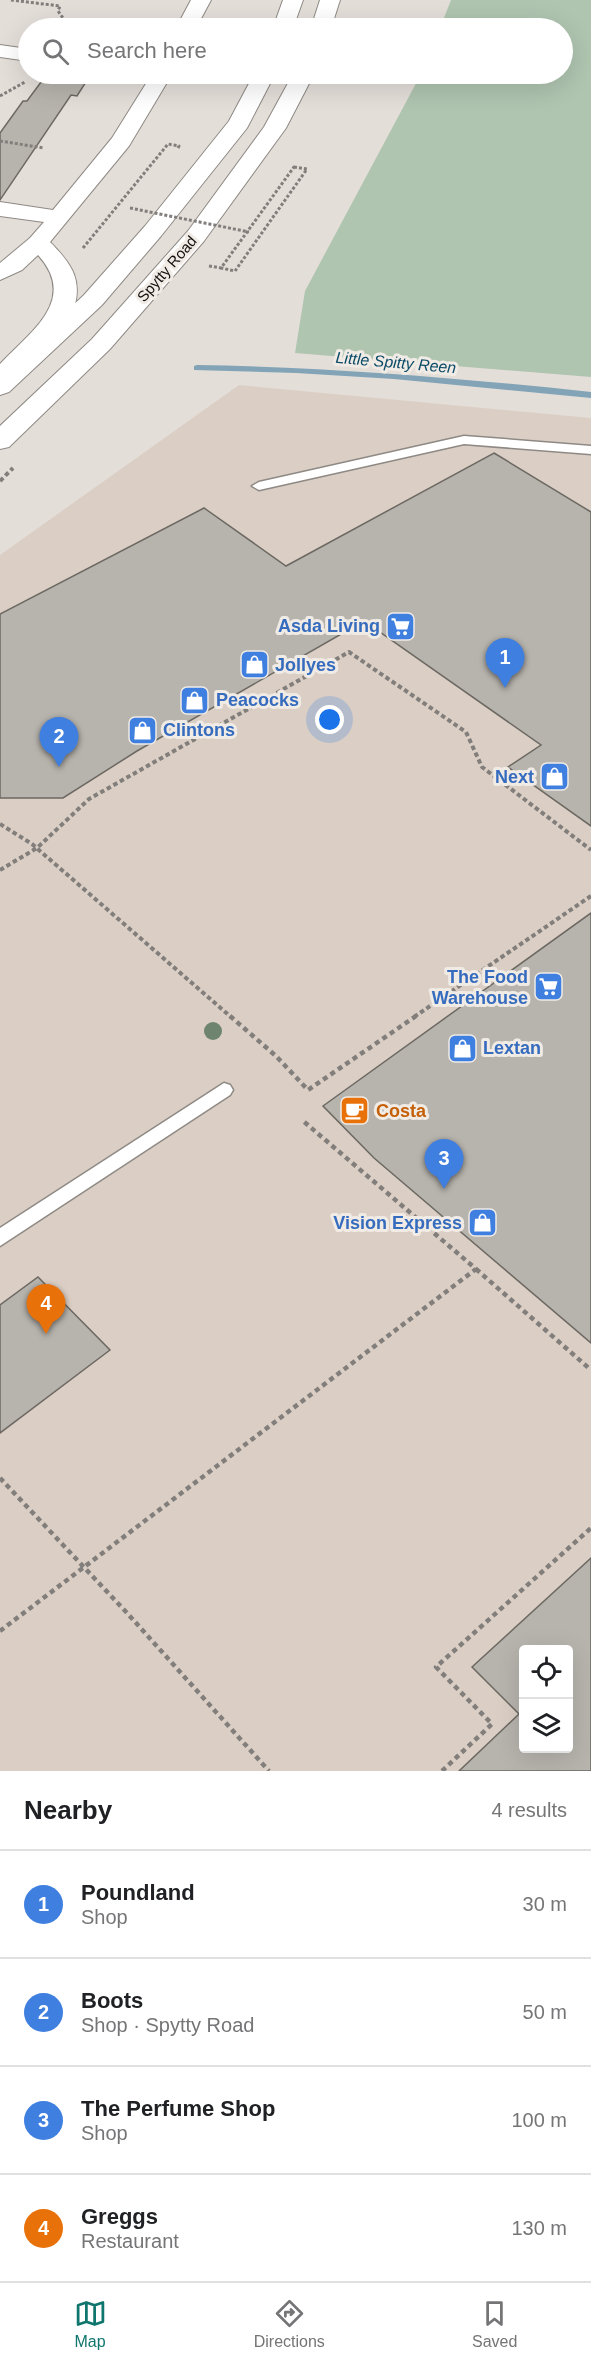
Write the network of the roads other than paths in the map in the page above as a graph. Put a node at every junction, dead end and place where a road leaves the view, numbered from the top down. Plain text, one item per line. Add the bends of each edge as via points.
1 (201, 0) edge
2 (293, 0) edge
3 (330, 0) edge
4 (191, 18) edge
5 (287, 18) edge
6 (324, 18) edge
7 (0, 51) edge
8 (18, 54) edge
9 (156, 84) edge
10 (259, 84) edge
11 (298, 84) edge
12 (0, 209) edge
13 (59, 217) junction
14 (38, 243) junction
15 (0, 273) edge
16 (0, 380) edge
17 (0, 387) edge
18 (0, 441) edge
19 (591, 450) edge
20 (259, 486) dead end
21 (224, 1090) dead end
22 (0, 1238) edge

1 - 4 street
2 - 5 main road
3 - 6 main road
7 - 8 street
9 - 13 street via 121,141
10 - 17 main road, Spytty Road via 239,123 153,231 93,300
11 - 18 main road, Spytty Road via 275,128 196,236 101,344
12 - 13 street
13 - 14 street
14 - 15 street
14 - 16 street via 61,268 66,280 66,301 60,314
19 - 20 lane via 464,440
21 - 22 lane

